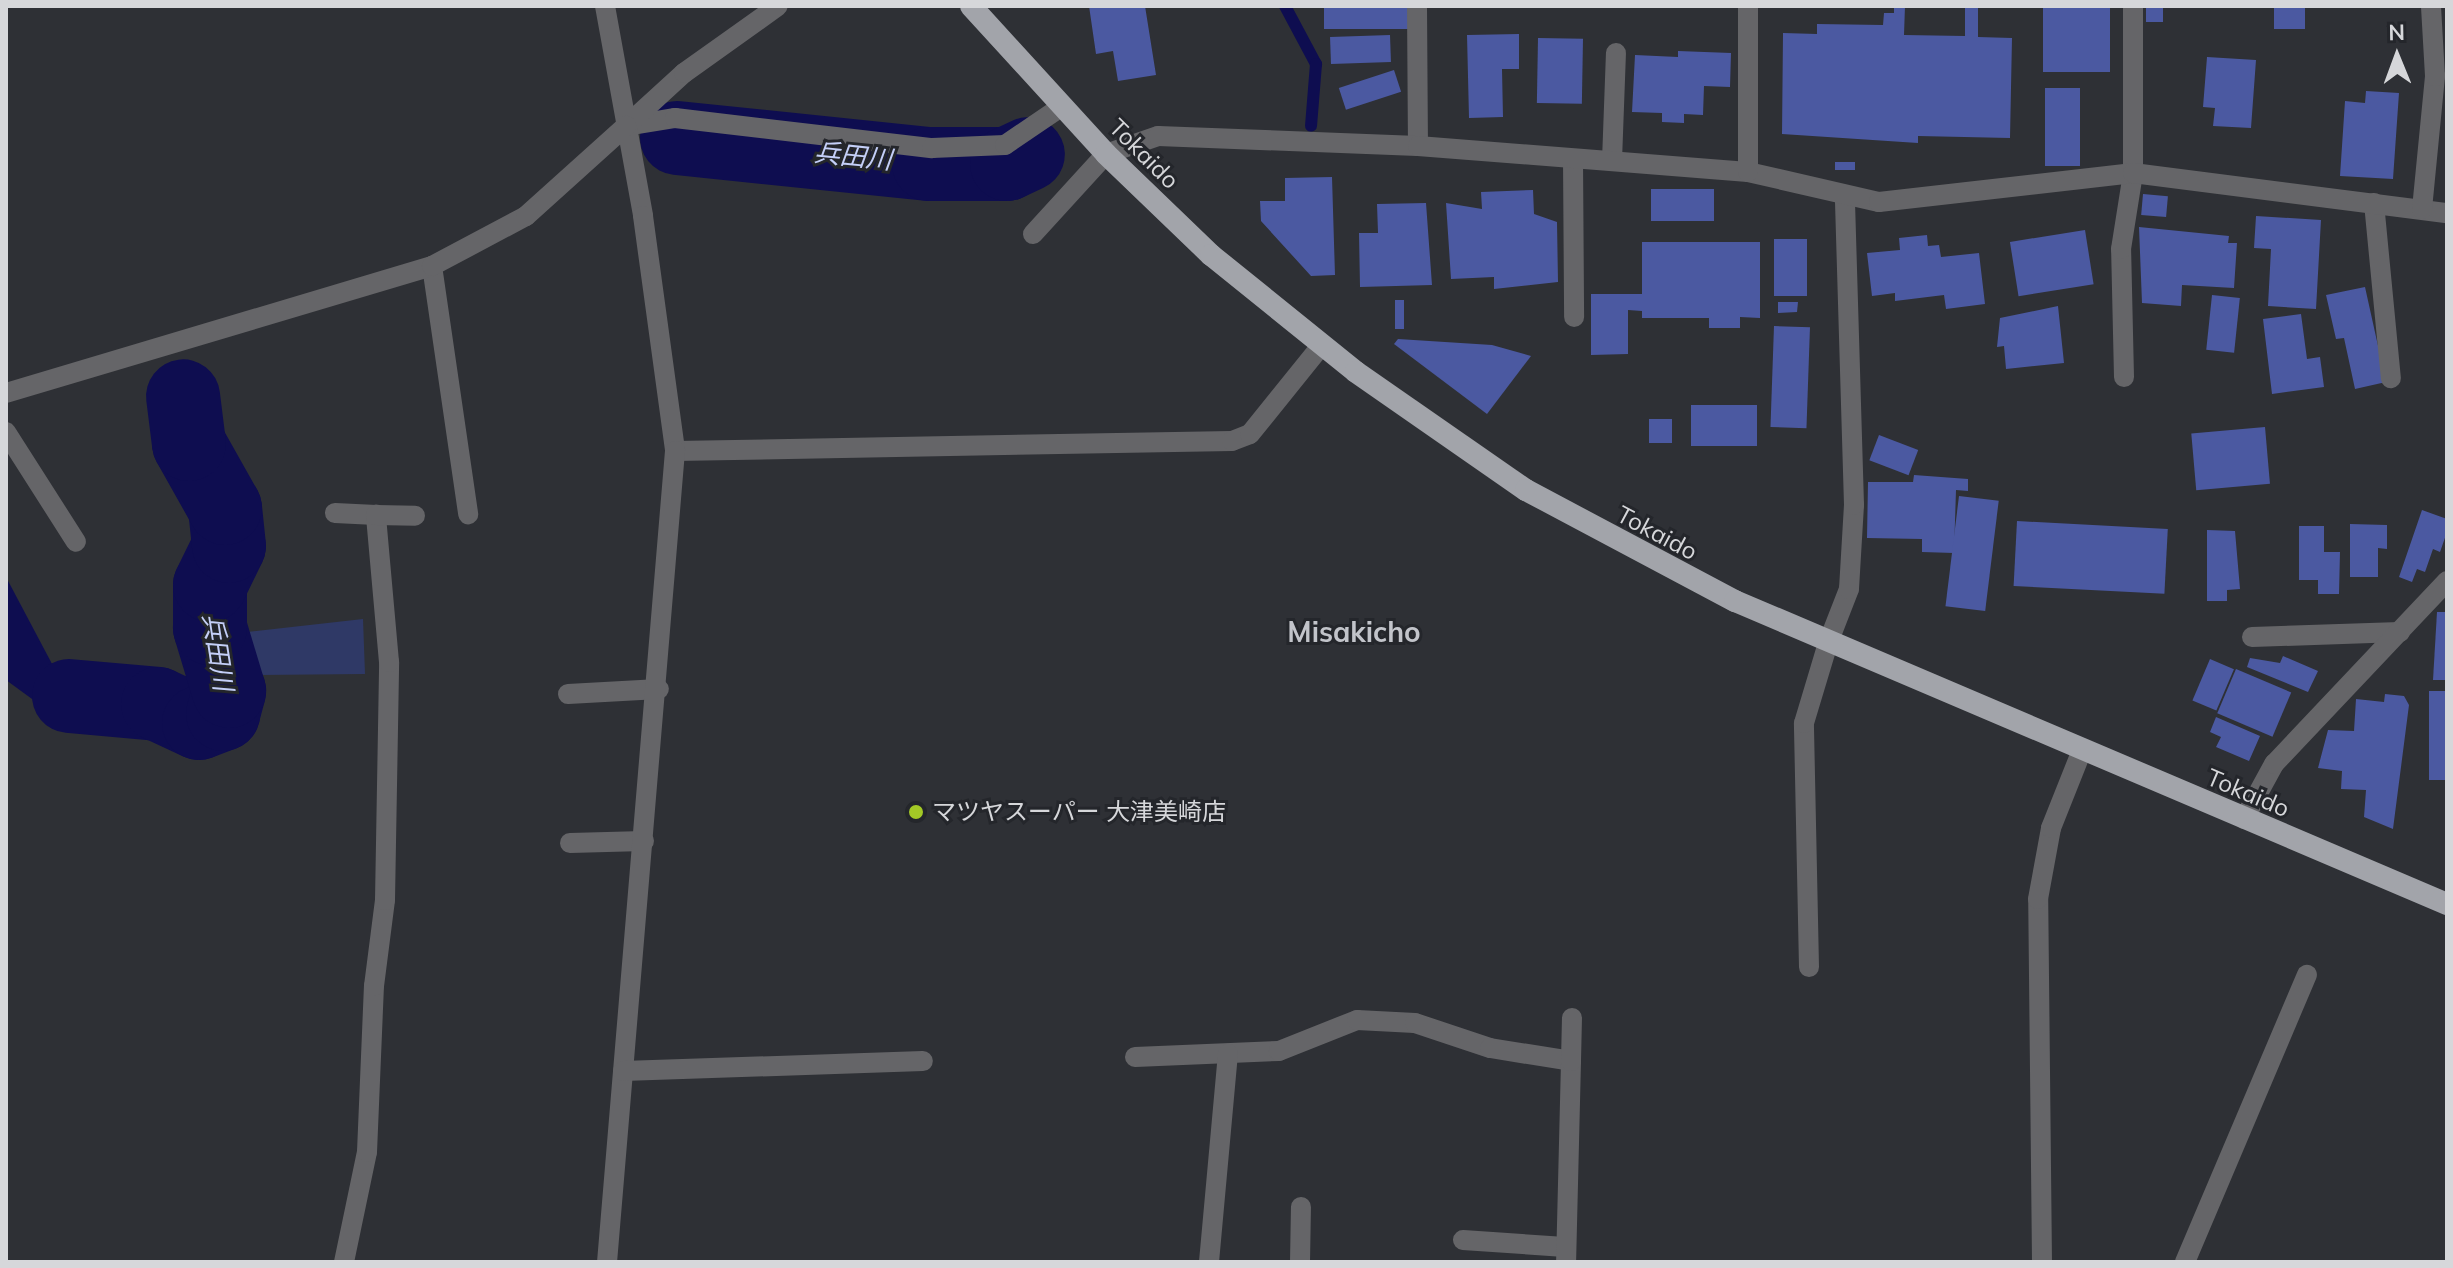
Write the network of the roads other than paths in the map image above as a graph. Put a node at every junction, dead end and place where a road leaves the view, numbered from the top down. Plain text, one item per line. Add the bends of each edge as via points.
1 (605, 6) edge
2 (778, 6) edge
3 (971, 6) edge
4 (1417, 6) edge
5 (1748, 6) edge
6 (2133, 6) edge
7 (2431, 6) edge
8 (1616, 53) dead end
9 (1061, 107) junction
10 (626, 126) junction
11 (1418, 146) junction
12 (1106, 154) junction
13 (1573, 159) junction
14 (1612, 161) junction
15 (1748, 172) junction
16 (2133, 173) junction
17 (1845, 197) junction
18 (2374, 203) junction
19 (2422, 209) junction
20 (2447, 213) edge
21 (1033, 234) dead end
22 (432, 266) junction
23 (1574, 317) dead end
24 (1321, 346) junction
25 (2124, 377) dead end
26 (2391, 378) dead end
27 (6, 393) edge
28 (6, 432) edge
29 (675, 451) junction
30 (335, 513) dead end
31 (468, 514) dead end
32 (376, 515) junction
33 (415, 516) dead end
34 (76, 542) dead end
35 (2447, 581) edge
36 (2400, 632) junction
37 (2252, 637) dead end
38 (1828, 643) junction
39 (659, 689) junction
40 (568, 694) dead end
41 (2082, 750) junction
42 (2244, 819) junction
43 (644, 841) junction
44 (570, 843) dead end
45 (2447, 904) edge
46 (1809, 967) dead end
47 (2307, 975) dead end
48 (1572, 1018) dead end
49 (1228, 1054) junction
50 (1135, 1057) dead end
51 (923, 1061) dead end
52 (1571, 1061) junction
53 (623, 1071) junction
54 (1301, 1207) dead end
55 (1463, 1240) dead end
56 (1566, 1255) edge
57 (344, 1262) edge
58 (607, 1262) edge
59 (1209, 1262) edge
60 (1300, 1262) edge
61 (2042, 1262) edge
62 (2185, 1262) edge

1 - 10 street
2 - 10 street via 684,73
3 - 9 highway, Tokaido
4 - 11 street
5 - 15 street
6 - 16 street
7 - 19 street via 2435,76
8 - 14 street
9 - 10 street via 1005,145 932,148 675,118
9 - 12 highway, Tokaido
10 - 22 street via 526,216
10 - 29 street
11 - 12 street via 1158,136
11 - 13 street
12 - 21 street
12 - 24 highway, Tokaido via 1211,255
13 - 14 street
13 - 23 street
14 - 15 street
15 - 17 street
16 - 17 street via 1879,202
16 - 18 street
16 - 25 street via 2121,249
17 - 38 street via 1854,505 1849,589
18 - 19 street
18 - 26 street
19 - 20 street
22 - 27 street
22 - 31 street
24 - 29 street via 1250,434 1232,441
24 - 38 highway, Tokaido via 1526,490 1669,570
28 - 34 street
29 - 39 street
30 - 32 street
32 - 33 street
32 - 57 street via 389,662 385,900 374,986 367,1152
35 - 36 street
36 - 37 street
36 - 42 street via 2274,764
38 - 41 highway, Tokaido
38 - 46 street via 1804,723
39 - 40 street
39 - 43 street
41 - 42 highway, Tokaido
41 - 61 street via 2051,828 2038,899
42 - 45 highway, Tokaido
43 - 44 street
43 - 53 street
47 - 62 street
48 - 52 street
49 - 50 street
49 - 52 street via 1279,1051 1357,1020 1415,1023 1490,1048
49 - 59 street
51 - 53 street
52 - 56 street
53 - 58 street
54 - 60 street
55 - 56 street

